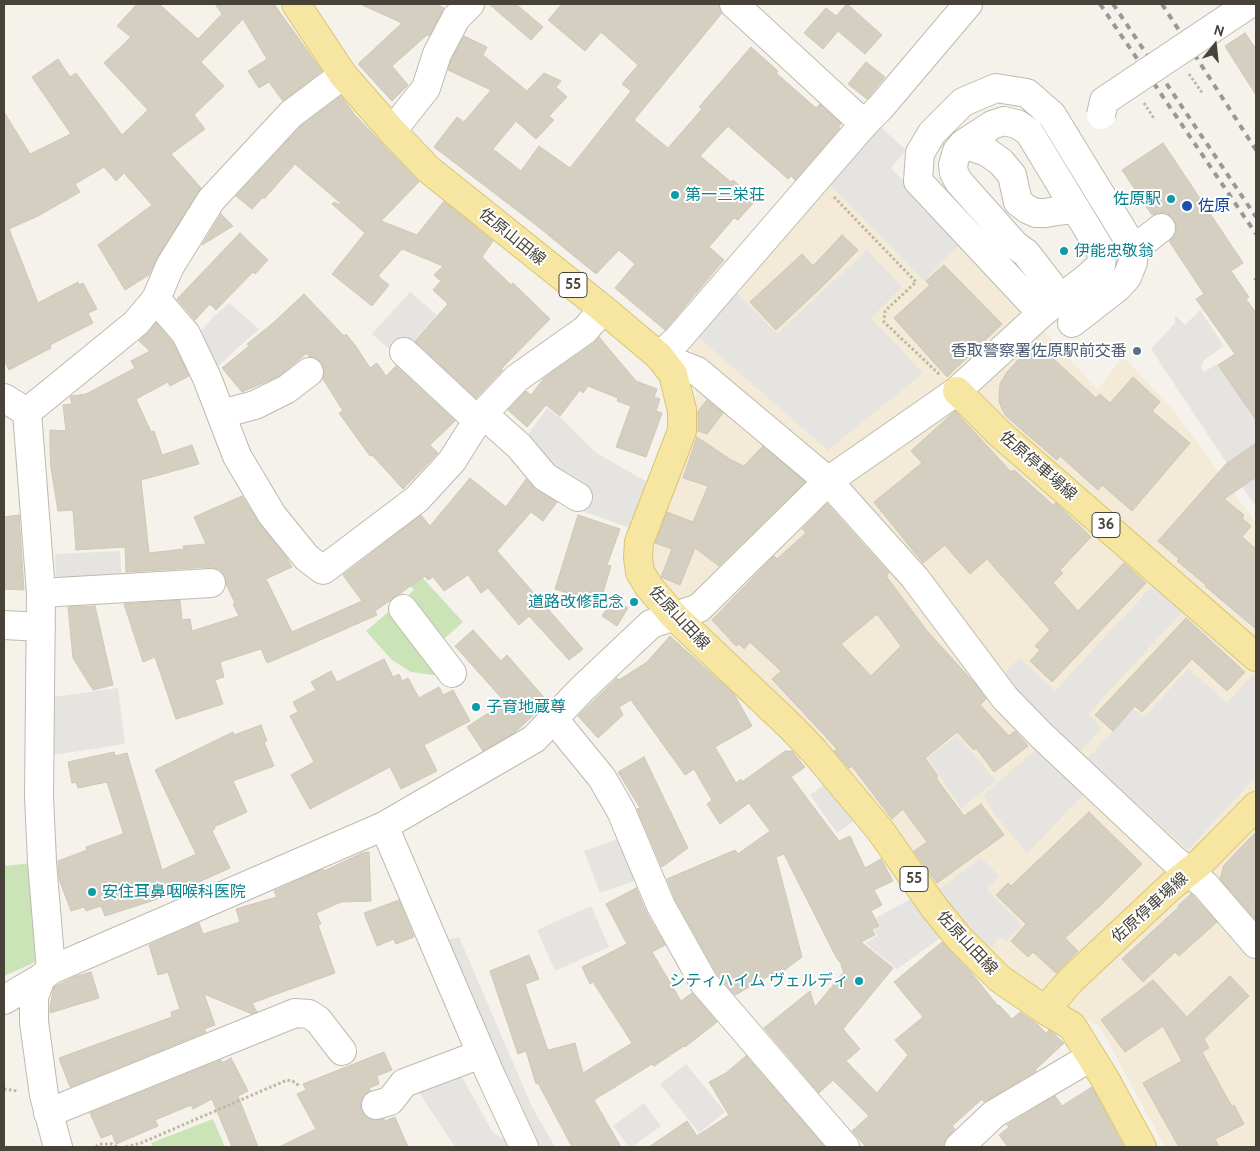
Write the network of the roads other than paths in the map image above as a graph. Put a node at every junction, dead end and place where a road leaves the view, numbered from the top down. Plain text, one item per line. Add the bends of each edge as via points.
1 (296, 4) edge
2 (470, 4) edge
3 (734, 4) edge
4 (1249, 4) edge
5 (955, 9) edge
6 (343, 75) junction
7 (1102, 115) dead end
8 (864, 124) junction
9 (392, 131) junction
10 (964, 144) junction
11 (1076, 209) junction
12 (1160, 228) dead end
13 (1134, 249) junction
14 (1039, 268) junction
15 (1083, 281) junction
16 (156, 299) junction
17 (1037, 308) junction
18 (603, 309) junction
19 (1072, 322) dead end
20 (404, 352) dead end
21 (659, 356) junction
22 (309, 372) dead end
23 (957, 391) junction
24 (4, 398) edge
25 (27, 412) junction
26 (221, 414) junction
27 (480, 417) junction
28 (828, 481) junction
29 (578, 497) dead end
30 (211, 583) dead end
31 (41, 593) junction
32 (403, 609) dead end
33 (674, 616) junction
34 (4, 625) edge
35 (42, 627) junction
36 (1256, 657) edge
37 (452, 673) dead end
38 (553, 718) junction
39 (1256, 806) edge
40 (384, 826) junction
41 (1189, 872) junction
42 (1256, 944) edge
43 (46, 974) junction
44 (4, 1000) edge
45 (1045, 1010) junction
46 (342, 1051) dead end
47 (481, 1054) junction
48 (1091, 1057) junction
49 (376, 1105) dead end
50 (48, 1113) junction
51 (837, 1144) edge
52 (58, 1147) edge
53 (524, 1147) edge
54 (959, 1147) edge
55 (1142, 1147) edge

1 - 6 main road, 佐原山田線 / 55
2 - 9 street via 456,18 426,88
3 - 8 street
4 - 7 street, bridge via 1104,101
5 - 8 street via 880,108
6 - 9 main road, 佐原山田線 / 55
6 - 16 street via 291,114 211,200 170,266
8 - 21 street via 677,340
9 - 18 main road, 佐原山田線 / 55 via 428,169
10 - 11 street via 987,152 1001,162 1012,175 1018,202 1027,209 1036,213
10 - 11 street via 992,124 1004,121 1018,124 1029,132
10 - 14 street via 957,152 954,173 1015,245
11 - 15 street via 1102,257 1101,265
12 - 13 street
13 - 17 street via 1089,167 1052,115 1027,93 996,88 963,102 932,133 920,153 918,182
13 - 19 street via 1127,277
14 - 15 street via 1060,282
14 - 17 street via 1051,291
15 - 17 street
16 - 25 street via 136,323
16 - 26 street via 186,334
17 - 23 street
18 - 21 main road, 佐原山田線 / 55
18 - 27 street via 585,330 517,378
20 - 27 street
21 - 28 street via 697,371
21 - 33 main road, 佐原山田線 / 55 via 673,374 682,410 682,431 638,542 638,558 640,572 649,588
22 - 26 street via 287,389 255,405
23 - 28 street
23 - 36 main road, 佐原停車場線 / 36 via 999,433
24 - 25 street
25 - 31 street
26 - 27 street via 238,456 272,515 307,558 323,570 417,499 452,461
27 - 29 street via 519,446 545,477
28 - 33 street via 699,608
28 - 41 street via 914,578 1005,698
30 - 31 street
31 - 35 street
32 - 37 street
33 - 38 street via 651,624
33 - 45 main road, 佐原山田線 / 55 via 814,751 880,830 958,937 1000,978
34 - 35 street
35 - 43 street via 39,796
38 - 40 street via 534,739
38 - 51 street via 602,778 621,811 661,906 704,983
39 - 41 main road, 佐原停車場線
40 - 43 street
40 - 47 street
41 - 42 street via 1205,885
41 - 45 main road, 佐原停車場線 via 1072,980
43 - 44 street
43 - 50 street via 34,997 34,1022
45 - 48 main road, 佐原山田線 / 55 via 1072,1026
46 - 50 street via 318,1020 309,1014 295,1013
47 - 49 street via 404,1083 390,1101
47 - 53 street
48 - 54 street via 994,1114
48 - 55 main road, 佐原山田線 / 55
50 - 52 street

